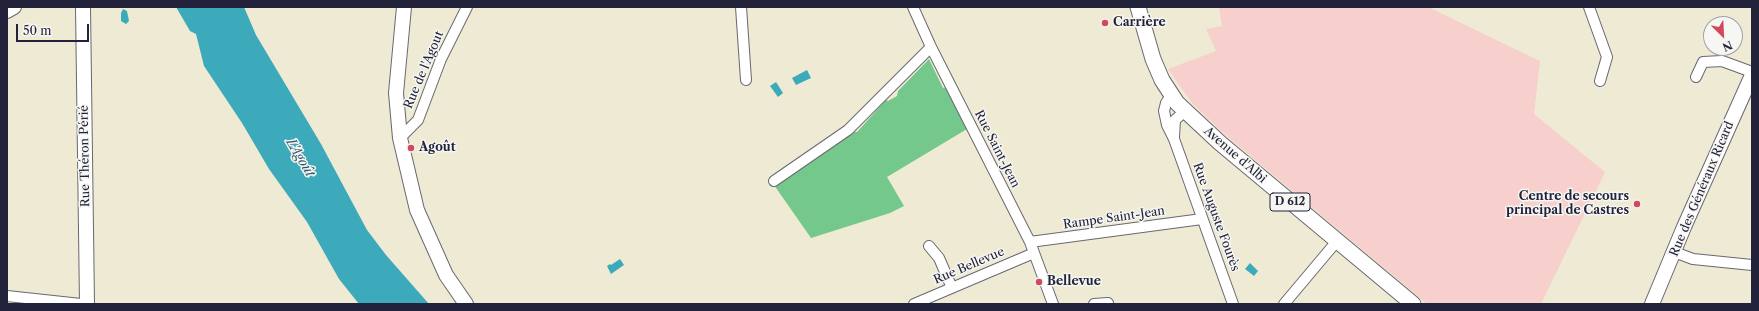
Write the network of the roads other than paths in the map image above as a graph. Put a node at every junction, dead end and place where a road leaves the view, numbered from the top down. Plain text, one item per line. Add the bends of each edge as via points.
1 (14, 7) edge
2 (83, 7) edge
3 (404, 7) edge
4 (467, 7) edge
5 (741, 7) edge
6 (913, 7) edge
7 (1138, 7) edge
8 (1589, 7) edge
9 (7, 11) edge
10 (931, 47) junction
11 (1752, 72) edge
12 (1752, 75) edge
13 (1696, 78) dead end
14 (746, 80) dead end
15 (1600, 81) dead end
16 (1171, 96) junction
17 (1185, 111) junction
18 (400, 138) junction
19 (1174, 139) junction
20 (774, 181) dead end
21 (1202, 219) junction
22 (1337, 241) junction
23 (1030, 242) junction
24 (929, 246) dead end
25 (1674, 252) junction
26 (1034, 253) junction
27 (1752, 265) edge
28 (952, 288) junction
29 (7, 296) edge
30 (1108, 303) edge
31 (81, 304) edge
32 (87, 304) edge
33 (466, 304) edge
34 (914, 304) edge
35 (1053, 304) edge
36 (1094, 304) edge
37 (1233, 304) edge
38 (1284, 304) edge
39 (1413, 304) edge
40 (1652, 304) edge

1 - 9 street
2 - 32 street, Rue Théron Périé
3 - 18 street via 396,93
4 - 18 street, Rue de l'Agout via 441,58 418,120
5 - 14 street
6 - 10 street, Rue Saint-Jean
7 - 16 main road, D 612 via 1152,59
8 - 15 street via 1607,57
10 - 20 street via 848,130
10 - 23 street, Rue Saint-Jean
11 - 13 street via 1722,61 1703,62
12 - 25 street, Rue des Généraux Ricard
16 - 17 main road, Avenue d'Albi / D 612
16 - 19 street, Rue Auguste Fourès via 1166,103 1165,117
17 - 19 street, Rue Auguste Fourès via 1175,120
17 - 22 main road, Avenue d'Albi / D 612
18 - 33 street via 417,210 446,275
19 - 21 street, Rue Auguste Fourès
21 - 23 street, Rampe Saint-Jean
21 - 37 street, Rue Auguste Fourès
22 - 38 street
22 - 39 main road, Avenue d'Albi / D 612
23 - 26 street, Rue Saint-Jean
24 - 28 street via 939,258
25 - 27 street via 1693,259
25 - 40 street, Rue des Généraux Ricard
26 - 28 street, Rue Bellevue
26 - 35 street, Rue Saint-Jean
28 - 34 street, Rue Bellevue
29 - 31 street
30 - 36 street

